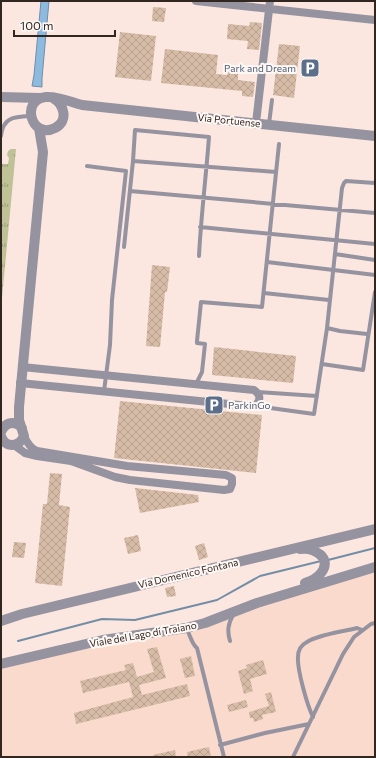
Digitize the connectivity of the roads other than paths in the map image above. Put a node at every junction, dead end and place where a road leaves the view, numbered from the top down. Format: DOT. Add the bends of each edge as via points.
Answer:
graph roads {
  1 [pos="196,1"];
  2 [pos="270,5"];
  3 [pos="375,20"];
  4 [pos="1,96"];
  5 [pos="16,98"];
  6 [pos="40,98"];
  7 [pos="53,98"];
  8 [pos="272,100"];
  9 [pos="82,105"];
  10 [pos="31,113"];
  11 [pos="64,113"];
  12 [pos="256,123"];
  13 [pos="269,125"];
  14 [pos="40,128"];
  15 [pos="54,129"];
  16 [pos="1,136"];
  17 [pos="375,136"];
  18 [pos="279,144"];
  19 [pos="43,152"];
  20 [pos="134,161"];
  21 [pos="87,166"];
  22 [pos="207,166"];
  23 [pos="276,172"];
  24 [pos="375,183"];
  25 [pos="130,191"];
  26 [pos="203,198"];
  27 [pos="272,203"];
  28 [pos="340,209"];
  29 [pos="375,213"];
  30 [pos="200,226"];
  31 [pos="270,232"];
  32 [pos="336,239"];
  33 [pos="375,244"];
  34 [pos="124,247"];
  35 [pos="335,254"];
  36 [pos="200,256"];
  37 [pos="375,260"];
  38 [pos="267,262"];
  39 [pos="332,270"];
  40 [pos="375,275"];
  41 [pos="375,292"];
  42 [pos="264,293"];
  43 [pos="329,300"];
  44 [pos="327,328"];
  45 [pos="367,334"];
  46 [pos="322,364"];
  47 [pos="22,367"];
  48 [pos="106,375"];
  49 [pos="20,383"];
  50 [pos="196,384"];
  51 [pos="104,392"];
  52 [pos="258,392"];
  53 [pos="317,396"];
  54 [pos="255,406"];
  55 [pos="19,408"];
  56 [pos="12,423"];
  57 [pos="1,432"];
  58 [pos="23,432"];
  59 [pos="6,443"];
  60 [pos="375,528"];
  61 [pos="270,553"];
  62 [pos="375,567"];
  63 [pos="257,603"];
  64 [pos="234,612"];
  65 [pos="22,614"];
  66 [pos="1,615"];
  67 [pos="1,621"];
  68 [pos="375,623"];
  69 [pos="186,628"];
  70 [pos="362,630"];
  71 [pos="230,641"];
  72 [pos="1,664"];
  73 [pos="312,717"];
  74 [pos="309,724"];
  75 [pos="220,745"];
  76 [pos="224,757"];
  77 [pos="293,757"];
  1 -- 2 [label="street"];
  2 -- 3 [label="street"];
  2 -- 12 [label="street"];
  4 -- 5 [label="street"];
  5 -- 6 [label="street"];
  5 -- 10 [label="street" via="23,102"];
  6 -- 7 [label="street"];
  6 -- 10 [label="street"];
  7 -- 9 [label="street, Via Portuense"];
  7 -- 11 [label="street" via="61,104"];
  8 -- 13 [label="lane"];
  9 -- 11 [label="street, Via Portuense" via="71,107"];
  9 -- 12 [label="street, Via Portuense"];
  10 -- 14 [label="street" via="33,122"];
  10 -- 16 [label="lane" via="5,122"];
  11 -- 15 [label="street" via="61,122"];
  12 -- 13 [label="street, Via Portuense"];
  13 -- 17 [label="street, Via Portuense"];
  14 -- 15 [label="street"];
  14 -- 19 [label="street"];
  15 -- 19 [label="street"];
  18 -- 23 [label="lane"];
  19 -- 47 [label="street"];
  20 -- 22 [label="lane"];
  20 -- 22 [label="lane" via="135,130 209,137"];
  20 -- 25 [label="lane"];
  21 -- 48 [label="lane" via="126,171"];
  22 -- 23 [label="lane"];
  22 -- 26 [label="lane"];
  23 -- 27 [label="lane"];
  24 -- 28 [label="lane" via="344,183"];
  25 -- 26 [label="lane"];
  25 -- 34 [label="lane"];
  26 -- 27 [label="lane"];
  26 -- 30 [label="lane"];
  27 -- 28 [label="lane"];
  27 -- 31 [label="lane"];
  28 -- 29 [label="lane"];
  28 -- 32 [label="lane"];
  30 -- 31 [label="lane"];
  30 -- 36 [label="lane"];
  31 -- 32 [label="lane"];
  31 -- 38 [label="lane"];
  32 -- 33 [label="lane"];
  32 -- 35 [label="lane"];
  35 -- 37 [label="lane"];
  35 -- 39 [label="lane"];
  38 -- 39 [label="lane"];
  38 -- 42 [label="lane"];
  39 -- 40 [label="lane"];
  39 -- 43 [label="lane"];
  41 -- 45 [label="lane"];
  42 -- 43 [label="lane"];
  42 -- 50 [label="lane" via="262,307 201,302 197,343 205,344 202,372"];
  43 -- 44 [label="lane"];
  44 -- 45 [label="lane"];
  44 -- 46 [label="lane"];
  45 -- 46 [label="lane" via="362,370"];
  46 -- 53 [label="lane"];
  47 -- 48 [label="street"];
  47 -- 49 [label="street"];
  48 -- 50 [label="street"];
  48 -- 51 [label="lane"];
  49 -- 51 [label="street"];
  49 -- 55 [label="street"];
  50 -- 52 [label="street"];
  51 -- 54 [label="street"];
  52 -- 53 [label="lane"];
  52 -- 54 [label="street" via="259,402"];
  53 -- 54 [label="lane" via="314,414"];
  55 -- 56 [label="street"];
  55 -- 58 [label="street"];
  56 -- 57 [label="street" via="5,425"];
  56 -- 58 [label="street" via="19,425"];
  58 -- 59 [label="street" via="20,442"];
  58 -- 59 [label="street" via="27,443 37,451 127,466 226,475 232,478 232,484 224,490 130,480 71,461 25,453"];
  60 -- 61 [label="street, Via Domenico Fontana"];
  61 -- 63 [label="street" via="304,549 318,552 324,562 321,574 315,579"];
  61 -- 65 [label="street, Via Domenico Fontana"];
  62 -- 63 [label="street, Viale del Lago di Traiano"];
  63 -- 64 [label="street, Viale del Lago di Traiano"];
  64 -- 69 [label="street, Viale del Lago di Traiano"];
  64 -- 71 [label="lane" via="228,622"];
  65 -- 66 [label="street"];
  65 -- 67 [label="street, Via Domenico Fontana"];
  68 -- 70 [label="lane"];
  69 -- 72 [label="street, Viale del Lago di Traiano" via="103,640"];
  69 -- 75 [label="lane" via="193,645 197,648"];
  70 -- 73 [label="lane" via="343,654"];
  70 -- 73 [label="lane" via="357,628 316,638 301,647 298,665"];
  73 -- 74 [label="lane"];
  74 -- 75 [label="lane"];
  74 -- 77 [label="lane"];
  75 -- 76 [label="lane"];
}
